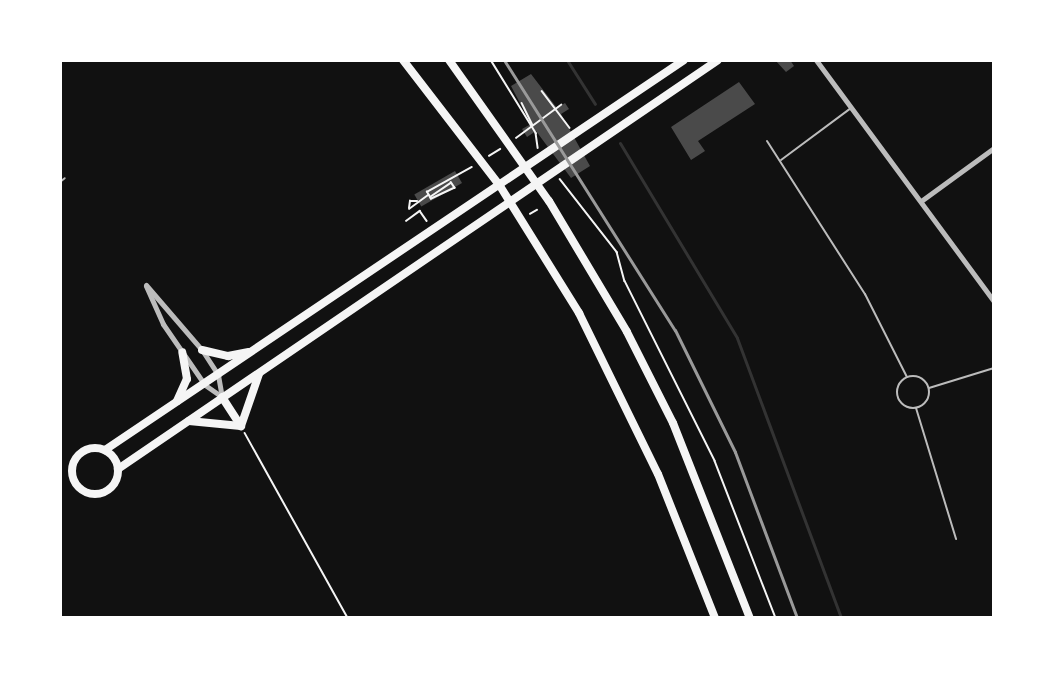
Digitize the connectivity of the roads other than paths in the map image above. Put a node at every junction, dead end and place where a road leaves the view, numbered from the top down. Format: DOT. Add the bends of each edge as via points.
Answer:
graph roads {
  1 [pos="403,60"];
  2 [pos="449,60"];
  3 [pos="684,60"];
  4 [pos="718,60"];
  5 [pos="816,60"];
  6 [pos="851,108"];
  7 [pos="767,141"];
  8 [pos="994,148"];
  9 [pos="781,160"];
  10 [pos="527,169"];
  11 [pos="65,178"];
  12 [pos="60,182"];
  13 [pos="537,184"];
  14 [pos="500,186"];
  15 [pos="510,201"];
  16 [pos="921,201"];
  17 [pos="994,301"];
  18 [pos="202,350"];
  19 [pos="256,350"];
  20 [pos="182,352"];
  21 [pos="994,368"];
  22 [pos="262,370"];
  23 [pos="218,375"];
  24 [pos="907,377"];
  25 [pos="205,385"];
  26 [pos="929,388"];
  27 [pos="222,397"];
  28 [pos="174,406"];
  29 [pos="916,408"];
  30 [pos="187,421"];
  31 [pos="241,426"];
  32 [pos="105,450"];
  33 [pos="118,469"];
  34 [pos="956,539"];
  35 [pos="715,618"];
  36 [pos="750,618"];
  1 -- 14 [label="main road"];
  2 -- 10 [label="main road"];
  3 -- 10 [label="main road"];
  4 -- 13 [label="main road"];
  5 -- 6 [label="street"];
  6 -- 9 [label="lane"];
  6 -- 16 [label="street"];
  7 -- 9 [label="lane"];
  8 -- 16 [label="street"];
  9 -- 24 [label="lane" via="865,294"];
  10 -- 13 [label="main road"];
  10 -- 14 [label="main road"];
  11 -- 12 [label="lane"];
  13 -- 15 [label="main road"];
  13 -- 36 [label="main road" via="609,300 663,404"];
  14 -- 15 [label="main road"];
  14 -- 19 [label="main road"];
  15 -- 22 [label="main road"];
  15 -- 35 [label="main road" via="611,374 658,474"];
  16 -- 17 [label="street"];
  18 -- 19 [label="main road" via="228,356"];
  18 -- 20 [label="street" via="146,285"];
  18 -- 23 [label="street"];
  19 -- 23 [label="main road"];
  20 -- 25 [label="street"];
  20 -- 28 [label="main road" via="187,379"];
  21 -- 26 [label="lane"];
  22 -- 27 [label="main road"];
  22 -- 31 [label="main road"];
  23 -- 25 [label="main road"];
  23 -- 27 [label="street"];
  24 -- 26 [label="lane" via="918,376"];
  24 -- 29 [label="lane" via="897,394 906,406"];
  25 -- 27 [label="street"];
  25 -- 28 [label="main road"];
  26 -- 29 [label="lane" via="928,399"];
  27 -- 30 [label="main road"];
  27 -- 31 [label="main road"];
  28 -- 32 [label="main road"];
  29 -- 34 [label="lane"];
  30 -- 31 [label="main road"];
  30 -- 33 [label="main road"];
  32 -- 33 [label="main road"];
  32 -- 33 [label="main road" via="90,448 77,456 72,470 76,484 88,493 103,492 114,483"];
}
